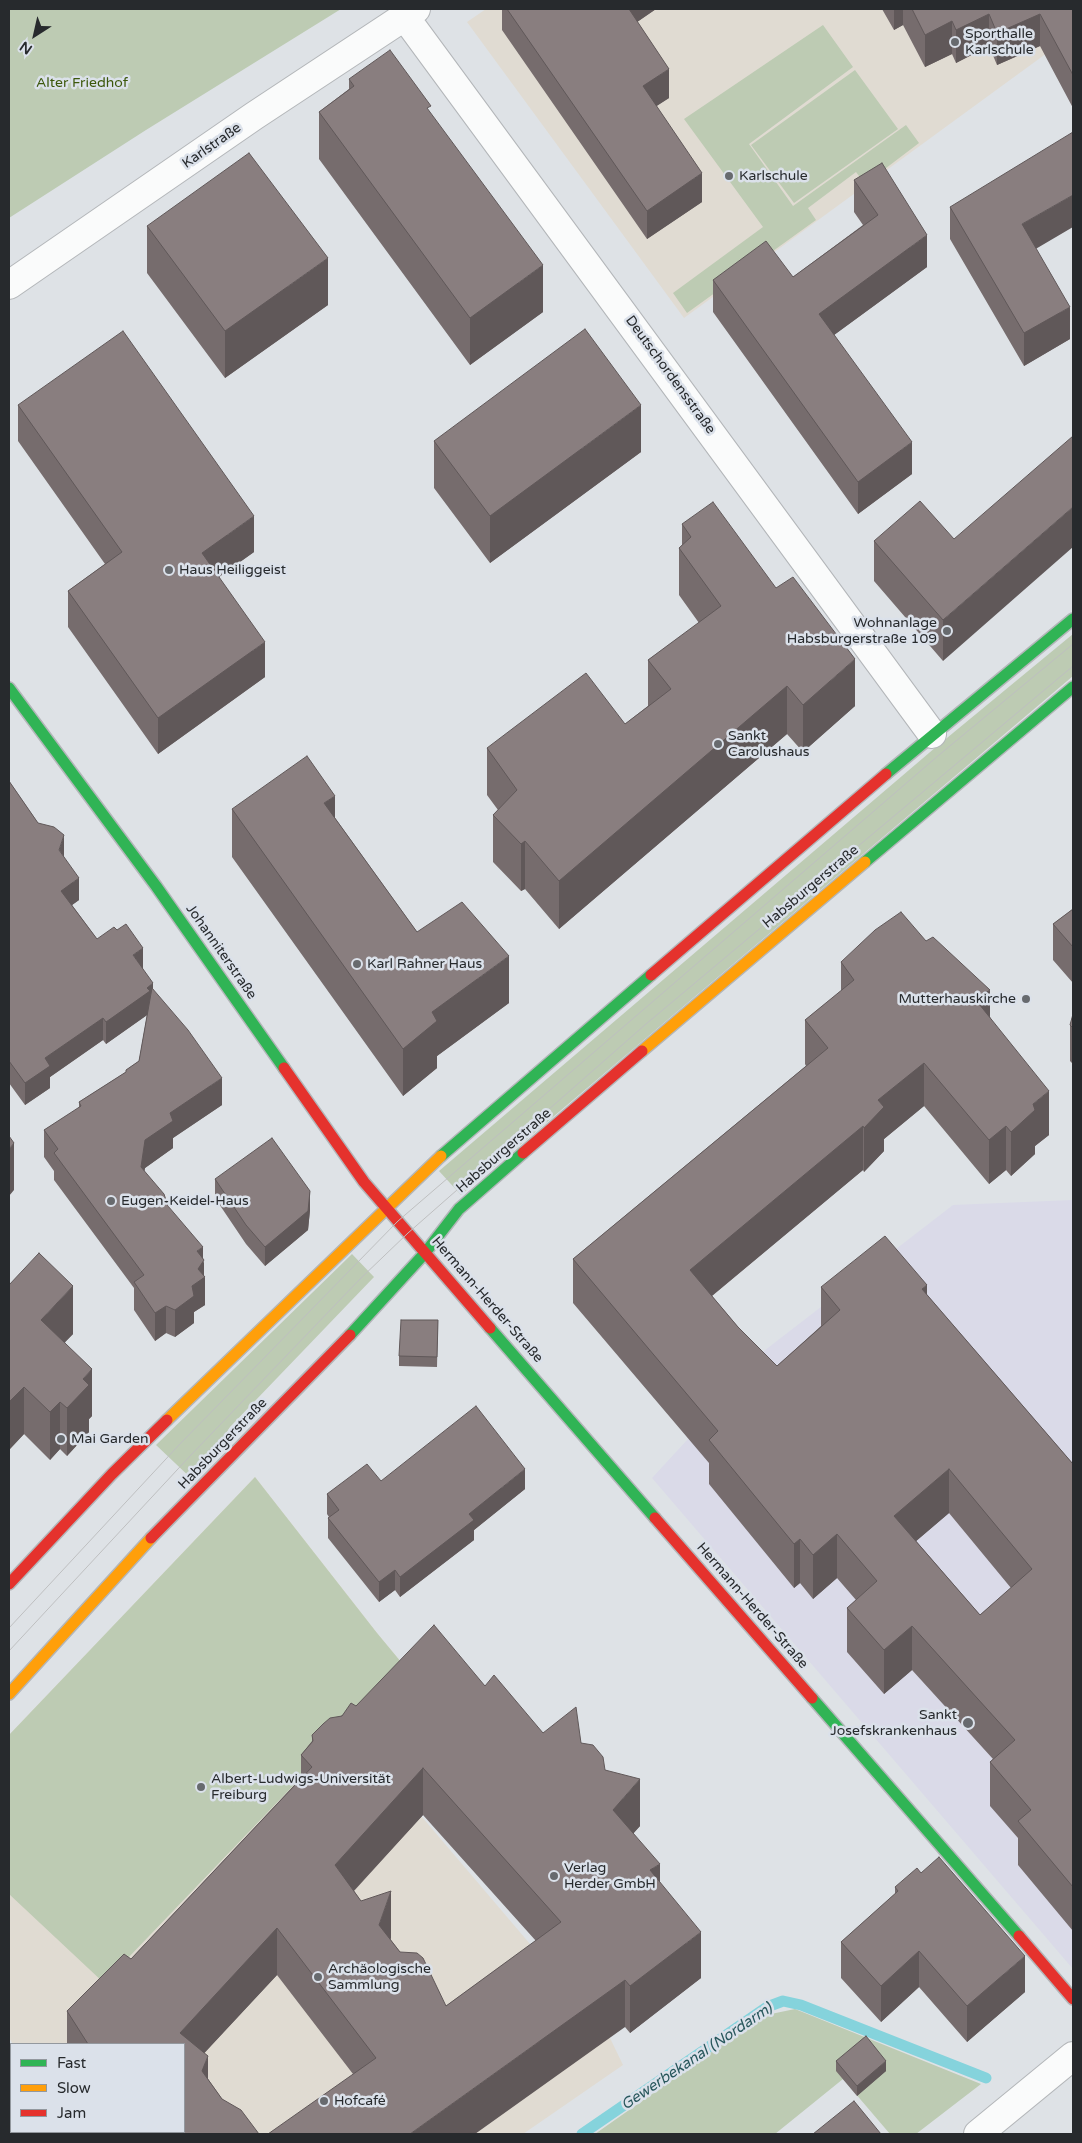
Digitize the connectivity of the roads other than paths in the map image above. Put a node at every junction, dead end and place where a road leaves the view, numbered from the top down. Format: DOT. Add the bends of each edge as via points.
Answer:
graph roads {
  1 [pos="411,13"];
  2 [pos="9,285"];
  3 [pos="1073,618"];
  4 [pos="9,688"];
  5 [pos="1073,688"];
  6 [pos="932,734"];
  7 [pos="385,1207"];
  8 [pos="408,1233"];
  9 [pos="425,1253"];
  10 [pos="9,1584"];
  11 [pos="9,1694"];
  12 [pos="1073,1999"];
  13 [pos="1073,2056"];
  14 [pos="978,2134"];
  1 -- 2 [label="street, Karlstraße" via="254,116"];
  1 -- 6 [label="street, Deutschordensstraße"];
  3 -- 6 [label="main road"];
  4 -- 7 [label="main road, Johanniterstraße" via="156,886 364,1182"];
  5 -- 9 [label="main road, Habsburgerstraße" via="666,1029 460,1209"];
  6 -- 7 [label="main road"];
  7 -- 8 [label="main road, Johanniterstraße"];
  7 -- 10 [label="main road" via="112,1474"];
  8 -- 9 [label="main road, Hermann-Herder-Straße"];
  9 -- 11 [label="main road, Habsburgerstraße" via="382,1302 152,1537"];
  9 -- 12 [label="main road, Hermann-Herder-Straße"];
  13 -- 14 [label="street"];
}
